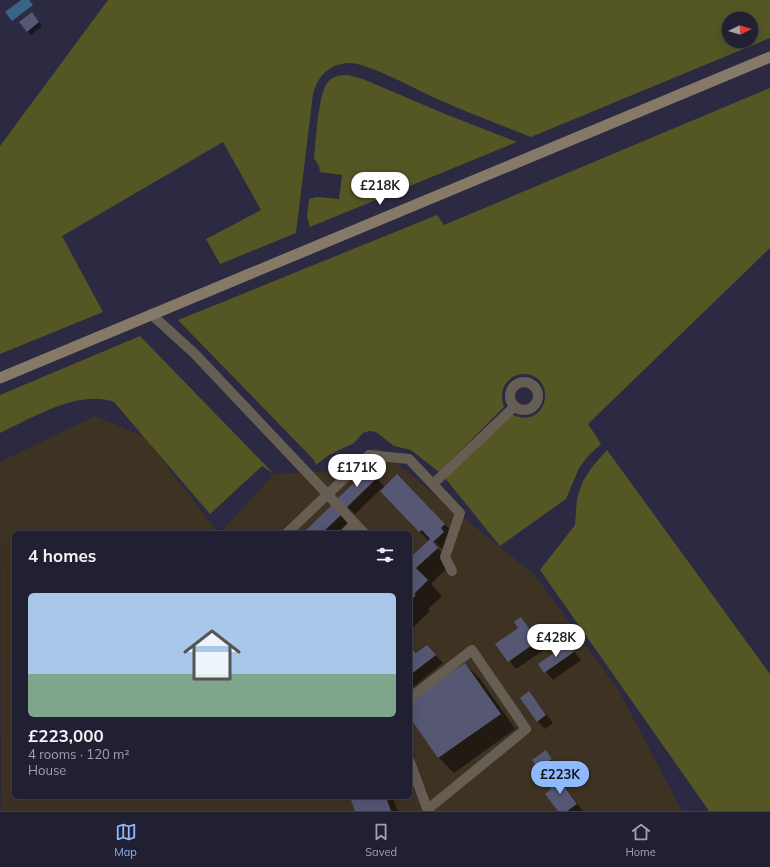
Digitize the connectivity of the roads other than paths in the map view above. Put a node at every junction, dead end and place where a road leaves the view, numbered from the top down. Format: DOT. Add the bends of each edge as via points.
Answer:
graph roads {
  1 [pos="770,57"];
  2 [pos="151,314"];
  3 [pos="0,378"];
  4 [pos="514,407"];
  5 [pos="433,484"];
  6 [pos="328,494"];
  7 [pos="355,523"];
  8 [pos="289,531"];
  9 [pos="347,531"];
  10 [pos="362,531"];
  11 [pos="452,570"];
  12 [pos="412,696"];
  13 [pos="412,767"];
  14 [pos="428,810"];
  1 -- 2 [label="main road"];
  2 -- 3 [label="main road"];
  2 -- 6 [label="lane" via="195,354"];
  4 -- 5 [label="lane"];
  5 -- 6 [label="lane" via="409,459 369,455"];
  5 -- 11 [label="lane" via="460,513 445,557"];
  6 -- 7 [label="lane"];
  6 -- 8 [label="lane"];
  7 -- 9 [label="lane"];
  7 -- 10 [label="lane"];
  12 -- 14 [label="lane" via="472,650 526,729"];
  13 -- 14 [label="lane"];
}
